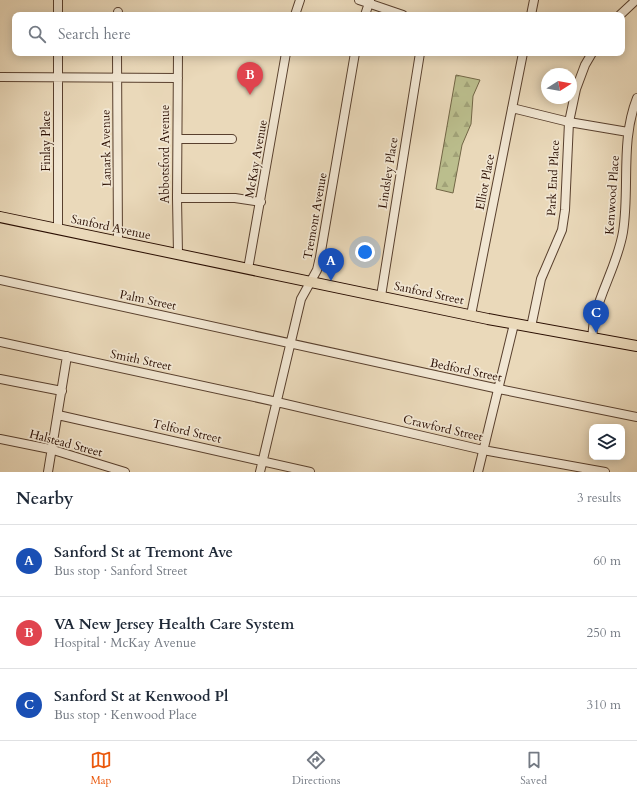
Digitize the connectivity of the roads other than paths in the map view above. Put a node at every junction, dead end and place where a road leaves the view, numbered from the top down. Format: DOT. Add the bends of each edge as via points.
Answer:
graph roads {
  1 [pos="58,0"];
  2 [pos="300,0"];
  3 [pos="359,0"];
  4 [pos="534,0"];
  5 [pos="636,0"];
  6 [pos="369,2"];
  7 [pos="58,12"];
  8 [pos="296,12"];
  9 [pos="366,12"];
  10 [pos="396,12"];
  11 [pos="531,12"];
  12 [pos="623,12"];
  13 [pos="58,56"];
  14 [pos="117,56"];
  15 [pos="178,56"];
  16 [pos="285,56"];
  17 [pos="354,56"];
  18 [pos="420,56"];
  19 [pos="522,56"];
  20 [pos="590,56"];
  21 [pos="0,77"];
  22 [pos="57,78"];
  23 [pos="178,78"];
  24 [pos="117,79"];
  25 [pos="637,98"];
  26 [pos="512,108"];
  27 [pos="569,122"];
  28 [pos="628,132"];
  29 [pos="178,139"];
  30 [pos="232,139"];
  31 [pos="177,198"];
  32 [pos="261,202"];
  33 [pos="0,217"];
  34 [pos="58,229"];
  35 [pos="118,242"];
  36 [pos="178,254"];
  37 [pos="217,262"];
  38 [pos="248,269"];
  39 [pos="0,280"];
  40 [pos="311,282"];
  41 [pos="381,296"];
  42 [pos="471,315"];
  43 [pos="514,324"];
  44 [pos="531,327"];
  45 [pos="592,338"];
  46 [pos="0,342"];
  47 [pos="290,344"];
  48 [pos="637,346"];
  49 [pos="67,356"];
  50 [pos="0,378"];
  51 [pos="499,389"];
  52 [pos="62,391"];
  53 [pos="276,402"];
  54 [pos="58,415"];
  55 [pos="637,417"];
  56 [pos="0,439"];
  57 [pos="52,450"];
  58 [pos="483,450"];
  59 [pos="262,461"];
  60 [pos="48,472"];
  61 [pos="125,472"];
  62 [pos="260,472"];
  63 [pos="310,472"];
  64 [pos="478,472"];
  65 [pos="605,472"];
  1 -- 7 [label="street"];
  2 -- 8 [label="street"];
  3 -- 6 [label="street"];
  4 -- 11 [label="street"];
  5 -- 12 [label="street"];
  6 -- 9 [label="street"];
  6 -- 10 [label="street"];
  13 -- 22 [label="street, Finlay Place"];
  14 -- 24 [label="street, Lanark Avenue"];
  15 -- 23 [label="street, Abbotsford Avenue"];
  16 -- 32 [label="street, McKay Avenue"];
  17 -- 40 [label="street, Tremont Avenue" via="320,257"];
  18 -- 41 [label="street, Lindsley Place"];
  19 -- 26 [label="street, Elliot Place"];
  20 -- 27 [label="street, Park End Place" via="576,89"];
  21 -- 22 [label="street"];
  22 -- 24 [label="street"];
  22 -- 34 [label="street, Finlay Place"];
  23 -- 24 [label="street"];
  23 -- 29 [label="street, Abbotsford Avenue"];
  24 -- 35 [label="street, Lanark Avenue"];
  25 -- 28 [label="street, Kenwood Place"];
  26 -- 27 [label="street"];
  26 -- 42 [label="street, Elliot Place"];
  27 -- 28 [label="street"];
  27 -- 44 [label="street, Park End Place" via="562,230 541,280"];
  28 -- 45 [label="street, Kenwood Place" via="623,232 618,256 594,317"];
  29 -- 30 [label="street"];
  29 -- 31 [label="street, Abbotsford Avenue"];
  31 -- 32 [label="street" via="235,198"];
  31 -- 36 [label="street, Abbotsford Avenue"];
  32 -- 38 [label="street, McKay Avenue"];
  33 -- 34 [label="main road, Sanford Avenue"];
  34 -- 35 [label="main road, Sanford Avenue"];
  35 -- 36 [label="main road, Sanford Avenue"];
  36 -- 37 [label="main road, Sanford Avenue"];
  37 -- 38 [label="main road, Sanford Street"];
  38 -- 40 [label="main road, Sanford Street"];
  39 -- 47 [label="street, Palm Street"];
  40 -- 41 [label="main road, Sanford Street"];
  40 -- 47 [label="street, Tremont Avenue" via="301,299"];
  41 -- 42 [label="main road, Sanford Street"];
  42 -- 43 [label="main road, Sanford Street"];
  43 -- 44 [label="main road, Sanford Street"];
  43 -- 51 [label="street"];
  44 -- 45 [label="main road, Sanford Street"];
  45 -- 48 [label="main road, Sanford Street"];
  46 -- 49 [label="street, Smith Street"];
  47 -- 51 [label="street, Bedford Street"];
  47 -- 53 [label="street, Tremont Avenue"];
  49 -- 52 [label="street"];
  49 -- 53 [label="street, Smith Street"];
  50 -- 52 [label="street"];
  51 -- 55 [label="street, Bedford Street"];
  51 -- 58 [label="street"];
  52 -- 54 [label="street"];
  53 -- 58 [label="street, Crawford Street"];
  53 -- 59 [label="street, Tremont Avenue"];
  54 -- 57 [label="street"];
  54 -- 59 [label="street, Telford Street"];
  56 -- 57 [label="street, Halstead Street"];
  57 -- 60 [label="street"];
  57 -- 61 [label="street, Halstead Street"];
  58 -- 64 [label="street"];
  58 -- 65 [label="street, Crawford Street"];
  59 -- 62 [label="street, Tremont Avenue"];
  59 -- 63 [label="street, Telford Street"];
}
